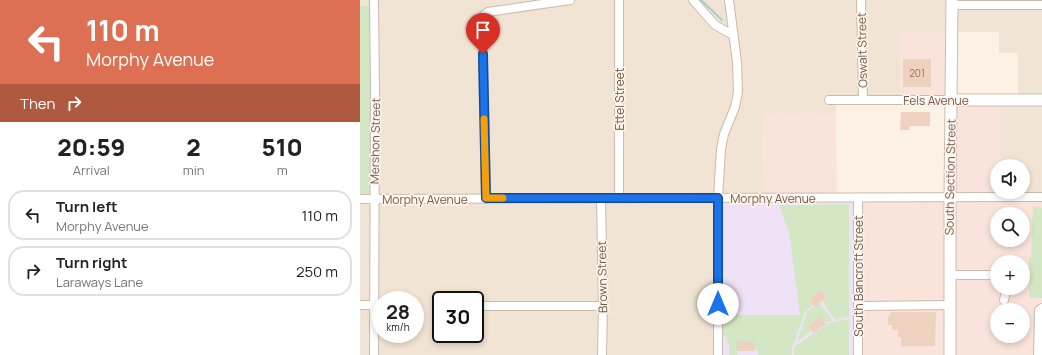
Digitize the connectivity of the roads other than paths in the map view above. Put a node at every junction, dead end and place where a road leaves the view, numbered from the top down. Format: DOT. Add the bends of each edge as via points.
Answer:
graph roads {
  1 [pos="374,0"];
  2 [pos="570,0"];
  3 [pos="613,0"];
  4 [pos="619,0"];
  5 [pos="693,0"];
  6 [pos="729,0"];
  7 [pos="861,0"];
  8 [pos="952,2"];
  9 [pos="1042,5"];
  10 [pos="733,35"];
  11 [pos="830,100"];
  12 [pos="863,100"];
  13 [pos="951,100"];
  14 [pos="1042,100"];
  15 [pos="950,197"];
  16 [pos="1042,197"];
  17 [pos="486,198"];
  18 [pos="601,198"];
  19 [pos="619,198"];
  20 [pos="718,198"];
  21 [pos="858,198"];
  22 [pos="360,199"];
  23 [pos="374,199"];
  24 [pos="950,275"];
  25 [pos="990,275"];
  26 [pos="374,291"];
  27 [pos="1005,295"];
  28 [pos="1004,300"];
  29 [pos="360,305"];
  30 [pos="372,305"];
  31 [pos="950,305"];
  32 [pos="484,306"];
  33 [pos="603,306"];
  34 [pos="859,306"];
  35 [pos="1040,309"];
  36 [pos="374,343"];
  37 [pos="374,355"];
  38 [pos="602,355"];
  39 [pos="718,355"];
  40 [pos="858,355"];
  41 [pos="950,355"];
  42 [pos="1038,355"];
  1 -- 23 [label="street, Mershon Street"];
  2 -- 17 [label="street" via="488,12 482,18"];
  3 -- 4 [label="street"];
  4 -- 19 [label="street, Ettel Street"];
  5 -- 10 [label="street" via="715,25"];
  6 -- 10 [label="street"];
  7 -- 12 [label="street, Oswalt Street"];
  8 -- 9 [label="street"];
  8 -- 13 [label="street, South Section Street"];
  10 -- 20 [label="street" via="738,92 721,149"];
  11 -- 12 [label="street, Fels Avenue"];
  12 -- 13 [label="street, Fels Avenue"];
  13 -- 14 [label="street, Fels Avenue"];
  13 -- 15 [label="street, South Section Street"];
  15 -- 16 [label="street, Morphy Avenue"];
  15 -- 21 [label="street, Morphy Avenue"];
  15 -- 24 [label="street, South Section Street"];
  17 -- 18 [label="street, Morphy Avenue"];
  17 -- 23 [label="street, Morphy Avenue"];
  18 -- 19 [label="street, Morphy Avenue"];
  18 -- 33 [label="street, Brown Street"];
  19 -- 20 [label="street, Morphy Avenue"];
  20 -- 21 [label="street, Morphy Avenue"];
  20 -- 39 [label="street"];
  21 -- 34 [label="street, South Bancroft Street"];
  22 -- 23 [label="street, Morphy Avenue"];
  23 -- 26 [label="street, Mershon Street"];
  24 -- 25 [label="street"];
  24 -- 31 [label="street, South Section Street"];
  27 -- 28 [label="street"];
  29 -- 30 [label="street"];
  31 -- 34 [label="street"];
  31 -- 41 [label="street, South Section Street"];
  32 -- 33 [label="street"];
  33 -- 38 [label="street, Brown Street"];
  34 -- 40 [label="street, South Bancroft Street"];
  35 -- 42 [label="street"];
  36 -- 37 [label="street, Mershon Street"];
}
